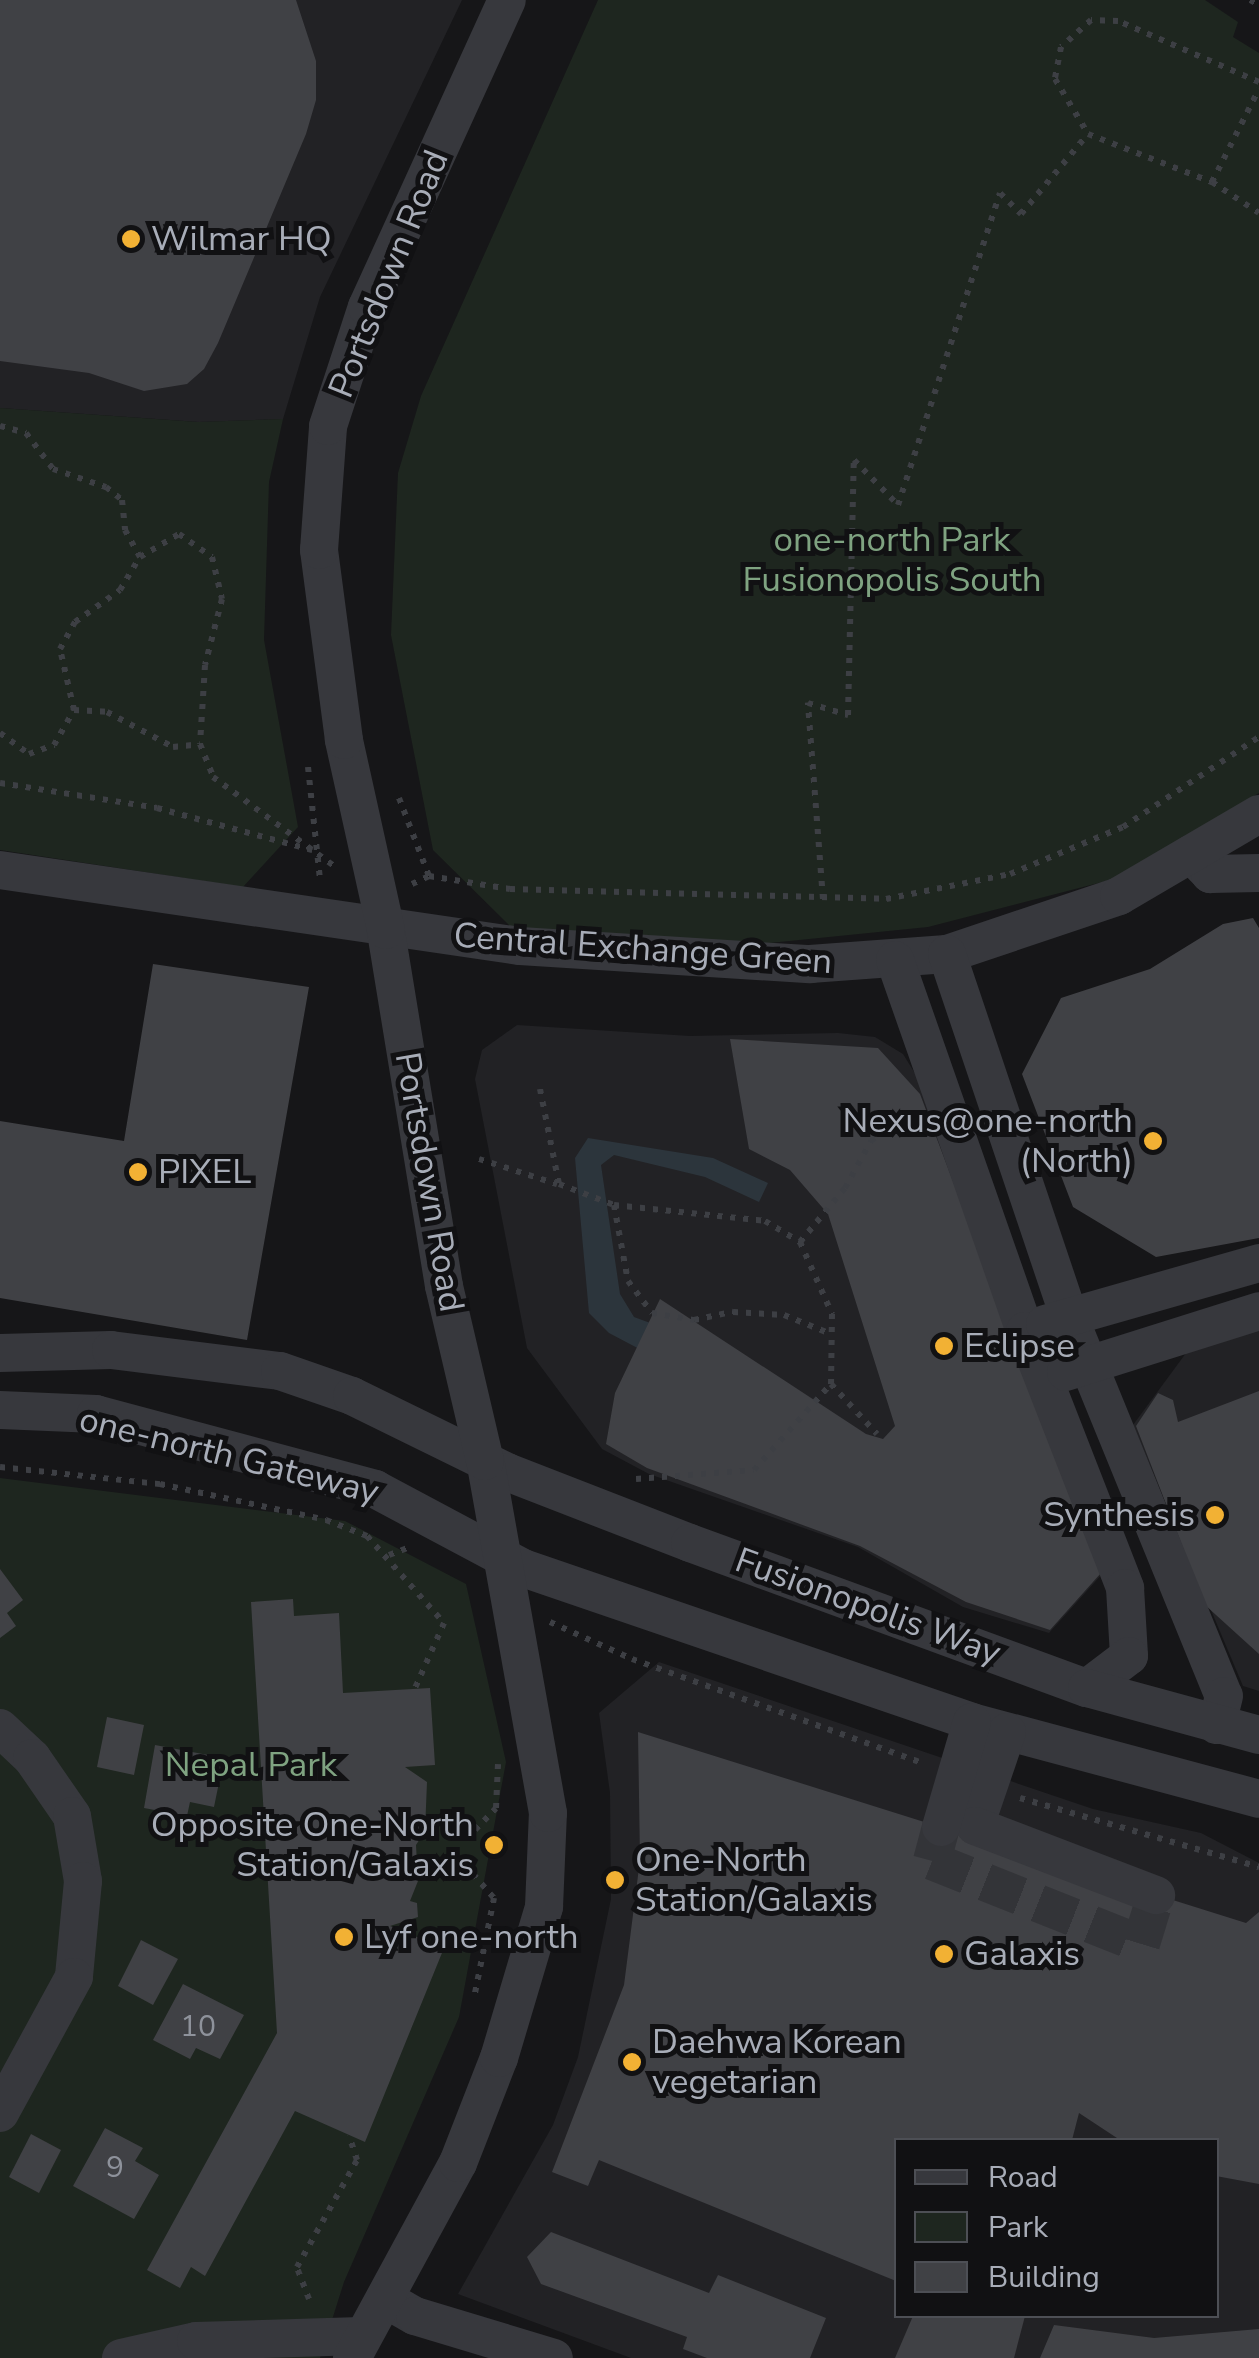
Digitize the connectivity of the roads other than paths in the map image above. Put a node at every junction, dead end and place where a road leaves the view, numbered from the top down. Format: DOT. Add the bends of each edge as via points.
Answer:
graph roads {
  1 [pos="506,0"];
  2 [pos="1259,814"];
  3 [pos="1191,854"];
  4 [pos="0,870"];
  5 [pos="1259,873"];
  6 [pos="386,930"];
  7 [pos="947,954"];
  8 [pos="895,960"];
  9 [pos="1259,1263"];
  10 [pos="1004,1275"];
  11 [pos="1259,1311"];
  12 [pos="1069,1317"];
  13 [pos="1025,1331"];
  14 [pos="0,1353"];
  15 [pos="1087,1364"];
  16 [pos="1044,1382"];
  17 [pos="0,1410"];
  18 [pos="484,1461"];
  19 [pos="1078,1469"];
  20 [pos="503,1557"];
  21 [pos="1087,1688"];
  22 [pos="1217,1725"];
  23 [pos="989,1727"];
  24 [pos="0,1728"];
  25 [pos="1259,1735"];
  26 [pos="971,1781"];
  27 [pos="1259,1799"];
  28 [pos="942,1827"];
  29 [pos="1156,1894"];
  30 [pos="0,2112"];
  31 [pos="387,2300"];
  32 [pos="356,2347"];
  33 [pos="298,2350"];
  34 [pos="120,2358"];
  35 [pos="554,2358"];
  1 -- 6 [label="street, Portsdown Road" via="367,307 328,426 319,550 344,740"];
  2 -- 3 [label="street, Central Exchange Green"];
  3 -- 5 [label="street" via="1210,874"];
  3 -- 7 [label="street, Central Exchange Green" via="1120,896"];
  4 -- 6 [label="street, Central Exchange Green"];
  6 -- 8 [label="street, Central Exchange Green" via="720,961"];
  6 -- 18 [label="street, Portsdown Road" via="444,1286"];
  7 -- 8 [label="street, Central Exchange Green"];
  7 -- 12 [label="street"];
  8 -- 10 [label="street"];
  9 -- 12 [label="street"];
  10 -- 13 [label="street"];
  10 -- 19 [label="street" via="1000,1294 1047,1420 1061,1456"];
  11 -- 15 [label="street"];
  12 -- 13 [label="street"];
  12 -- 15 [label="street"];
  13 -- 16 [label="street"];
  14 -- 18 [label="street, one-north Gateway" via="110,1350 280,1371 352,1396"];
  15 -- 16 [label="street"];
  15 -- 22 [label="street" via="1224,1696"];
  16 -- 19 [label="street"];
  17 -- 20 [label="street, one-north Gateway" via="96,1414 375,1489"];
  18 -- 20 [label="street, Portsdown Road"];
  18 -- 21 [label="street, Fusionopolis Way"];
  19 -- 21 [label="street" via="1125,1588 1129,1656"];
  20 -- 23 [label="street, Fusionopolis Way"];
  20 -- 31 [label="street, Portsdown Road" via="548,1813 544,1907 465,2146"];
  21 -- 22 [label="street, Fusionopolis Way"];
  22 -- 25 [label="street, Fusionopolis Way"];
  23 -- 26 [label="street"];
  23 -- 27 [label="street, Fusionopolis Way"];
  24 -- 30 [label="street" via="32,1758 72,1816 83,1881 74,1977"];
  26 -- 28 [label="street"];
  26 -- 29 [label="street" via="975,1826"];
  31 -- 32 [label="street, Portsdown Road"];
  31 -- 35 [label="street" via="415,2316"];
  32 -- 33 [label="street"];
  33 -- 34 [label="street" via="196,2340"];
}
